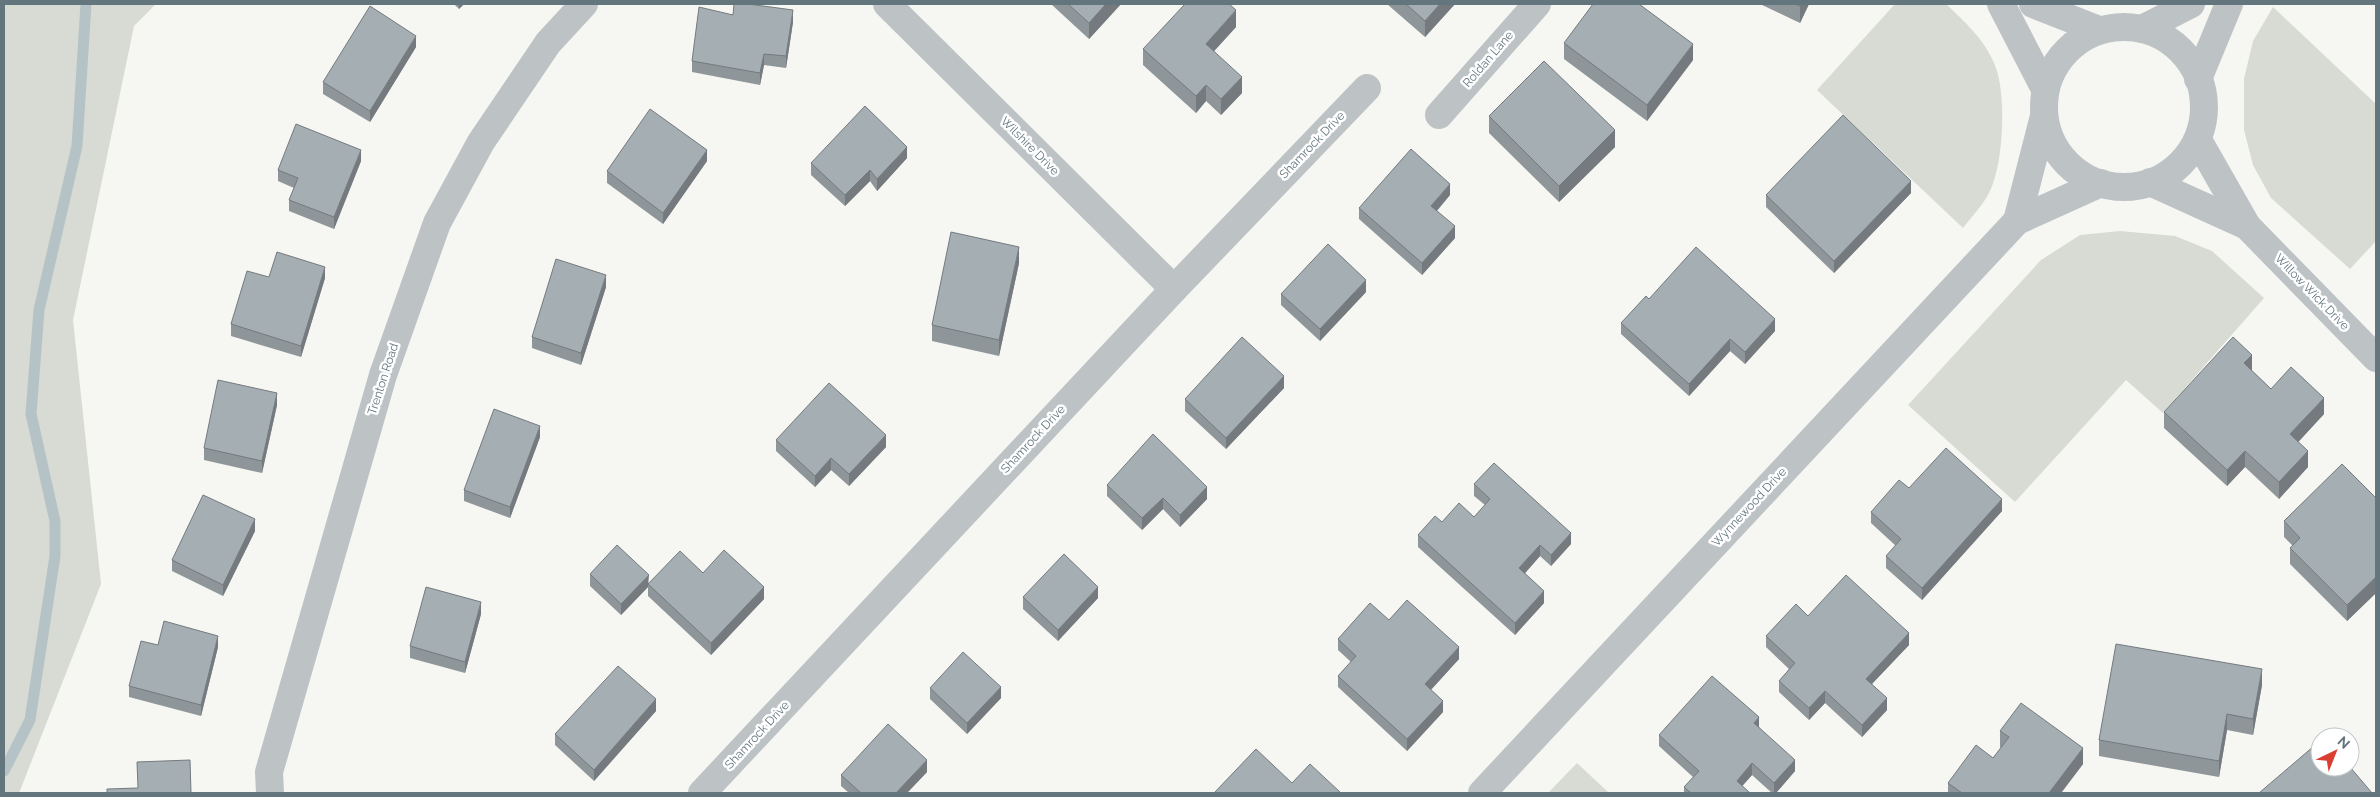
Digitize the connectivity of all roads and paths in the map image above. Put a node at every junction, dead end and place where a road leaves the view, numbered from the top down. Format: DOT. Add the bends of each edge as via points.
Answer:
graph roads {
  1 [pos="584,4"];
  2 [pos="887,4"];
  3 [pos="1537,4"];
  4 [pos="2001,4"];
  5 [pos="2033,4"];
  6 [pos="2191,4"];
  7 [pos="2229,4"];
  8 [pos="2142,29"];
  9 [pos="2099,30"];
  10 [pos="2198,79"];
  11 [pos="1367,88"];
  12 [pos="2045,89"];
  13 [pos="1440,115"];
  14 [pos="2044,116"];
  15 [pos="2198,140"];
  16 [pos="2150,182"];
  17 [pos="2101,183"];
  18 [pos="2016,221"];
  19 [pos="2247,226"];
  20 [pos="1174,289"];
  21 [pos="2376,358"];
  22 [pos="270,793"];
  23 [pos="702,793"];
  24 [pos="1482,793"];
  1 -- 22 [label="street, Trenton Road" via="548,42 481,142 437,223 383,375 269,772"];
  2 -- 20 [label="street, Wilshire Drive"];
  3 -- 13 [label="street, Roldan Lane"];
  4 -- 12 [label="street"];
  5 -- 9 [label="street"];
  6 -- 8 [label="street"];
  7 -- 10 [label="street"];
  8 -- 9 [label="street, Wynnewood Drive" via="2126,26"];
  8 -- 10 [label="street, Wynnewood Drive" via="2177,46 2194,66"];
  9 -- 12 [label="street, Wynnewood Drive" via="2074,43 2056,64"];
  10 -- 15 [label="street, Wynnewood Drive" via="2203,90 2204,116"];
  11 -- 20 [label="street, Shamrock Drive"];
  12 -- 14 [label="street, Wynnewood Drive"];
  14 -- 17 [label="street, Wynnewood Drive" via="2052,143 2068,165 2090,180"];
  14 -- 18 [label="street, Wynnewood Drive"];
  15 -- 16 [label="street, Wynnewood Drive" via="2184,162 2164,177"];
  15 -- 19 [label="street, Willow Wick Drive"];
  16 -- 17 [label="street, Wynnewood Drive" via="2123,187"];
  16 -- 19 [label="street, Willow Wick Drive"];
  17 -- 18 [label="street, Wynnewood Drive"];
  18 -- 24 [label="street, Wynnewood Drive"];
  19 -- 21 [label="street, Willow Wick Drive"];
  20 -- 23 [label="street, Shamrock Drive"];
}
